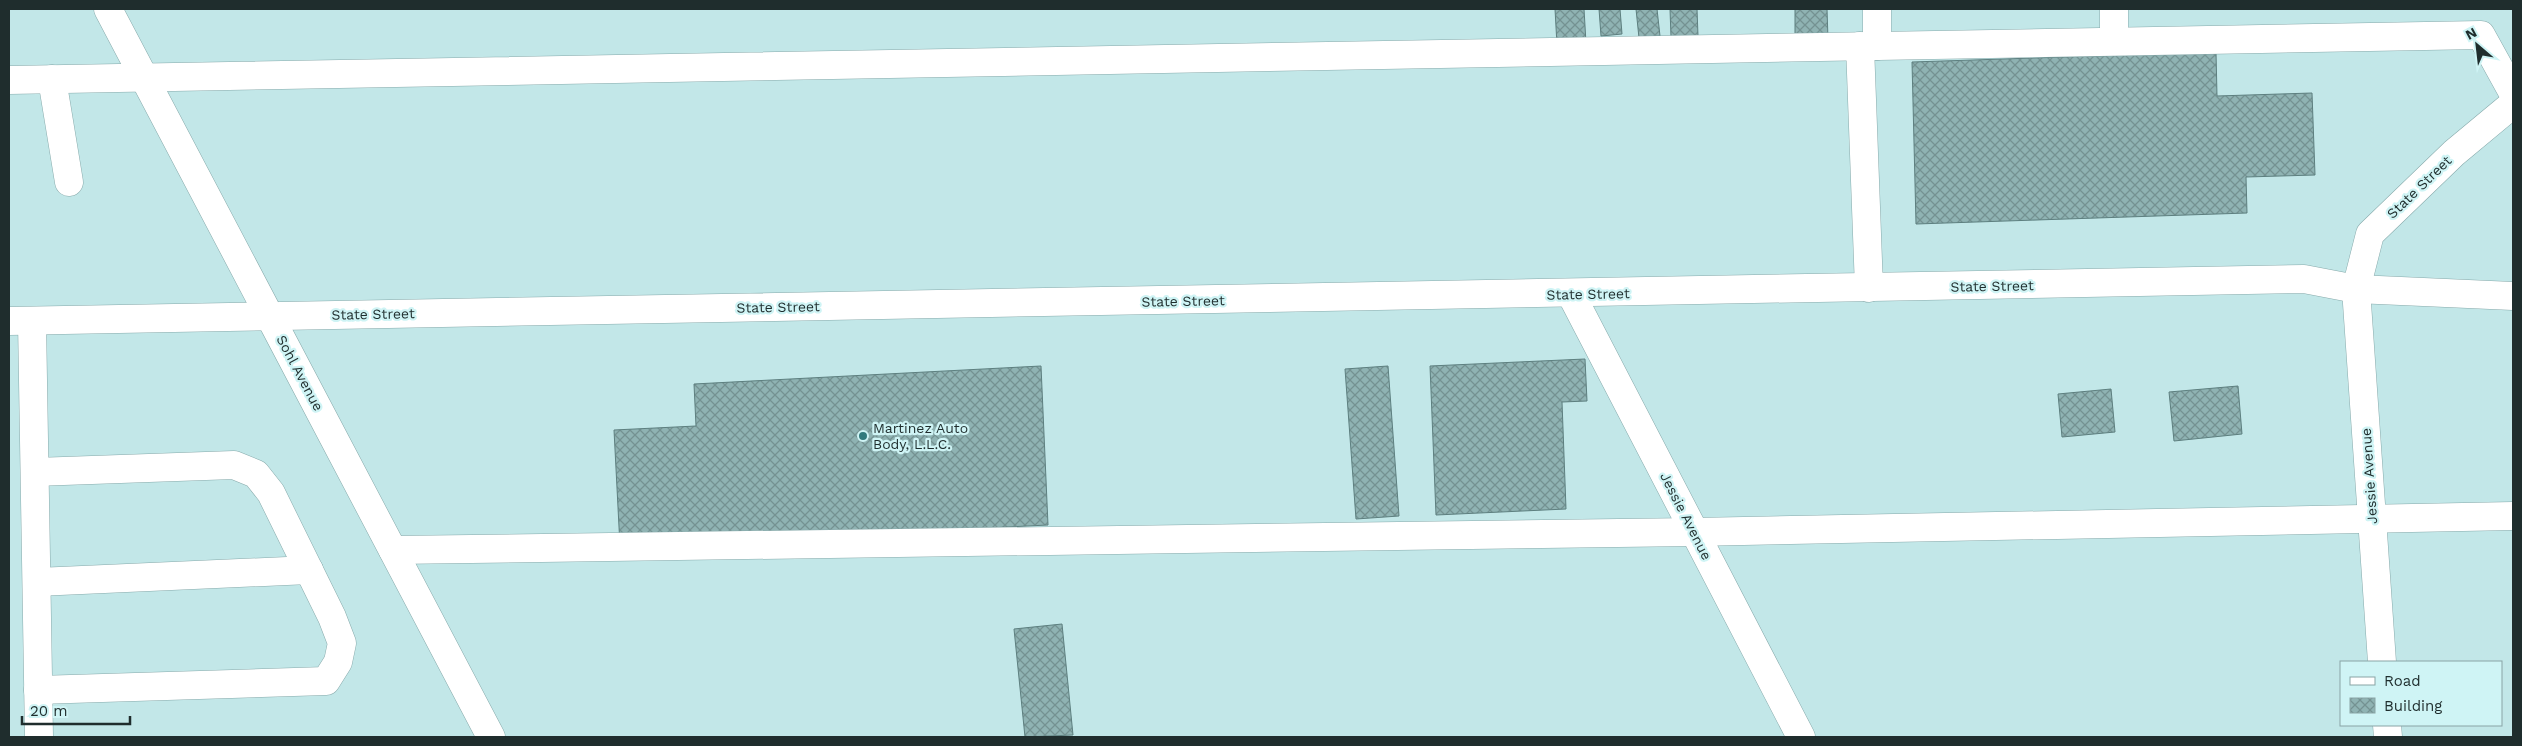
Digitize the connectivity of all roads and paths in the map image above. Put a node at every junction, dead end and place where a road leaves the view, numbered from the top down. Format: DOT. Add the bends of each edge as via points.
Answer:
graph roads {
  1 [pos="108,9"];
  2 [pos="1877,9"];
  3 [pos="2114,9"];
  4 [pos="2114,42"];
  5 [pos="1869,46"];
  6 [pos="145,78"];
  7 [pos="52,79"];
  8 [pos="9,80"];
  9 [pos="2513,93"];
  10 [pos="2513,104"];
  11 [pos="69,182"];
  12 [pos="1869,288"];
  13 [pos="2356,289"];
  14 [pos="1571,294"];
  15 [pos="2513,296"];
  16 [pos="269,316"];
  17 [pos="20,321"];
  18 [pos="34,472"];
  19 [pos="2513,516"];
  20 [pos="2372,518"];
  21 [pos="1694,532"];
  22 [pos="393,550"];
  23 [pos="309,570"];
  24 [pos="37,582"];
  25 [pos="2382,661"];
  26 [pos="38,690"];
  27 [pos="39,737"];
  28 [pos="491,737"];
  29 [pos="1801,737"];
  1 -- 6 [label="street, Sohl Avenue"];
  2 -- 5 [label="street"];
  3 -- 4 [label="street"];
  4 -- 5 [label="street"];
  4 -- 9 [label="street" via="2481,35"];
  5 -- 6 [label="street"];
  5 -- 12 [label="street"];
  6 -- 7 [label="street"];
  6 -- 16 [label="street, Sohl Avenue"];
  7 -- 8 [label="street"];
  7 -- 11 [label="street"];
  10 -- 13 [label="street, State Street" via="2454,153 2370,234"];
  12 -- 13 [label="street, State Street" via="2304,279"];
  12 -- 14 [label="street, State Street"];
  13 -- 15 [label="street, State Street"];
  13 -- 20 [label="street, Jessie Avenue"];
  14 -- 16 [label="street, State Street"];
  14 -- 21 [label="street, Jessie Avenue"];
  16 -- 17 [label="street, State Street"];
  16 -- 22 [label="street, Sohl Avenue"];
  17 -- 18 [label="street"];
  18 -- 23 [label="street" via="234,465 256,474 271,493"];
  18 -- 24 [label="street"];
  19 -- 20 [label="street"];
  20 -- 21 [label="street"];
  20 -- 25 [label="street, Jessie Avenue"];
  21 -- 22 [label="street"];
  21 -- 29 [label="street, Jessie Avenue"];
  22 -- 28 [label="street, Sohl Avenue"];
  23 -- 24 [label="street"];
  23 -- 26 [label="street" via="342,643 338,662 326,680"];
  24 -- 26 [label="street"];
  26 -- 27 [label="street"];
}
